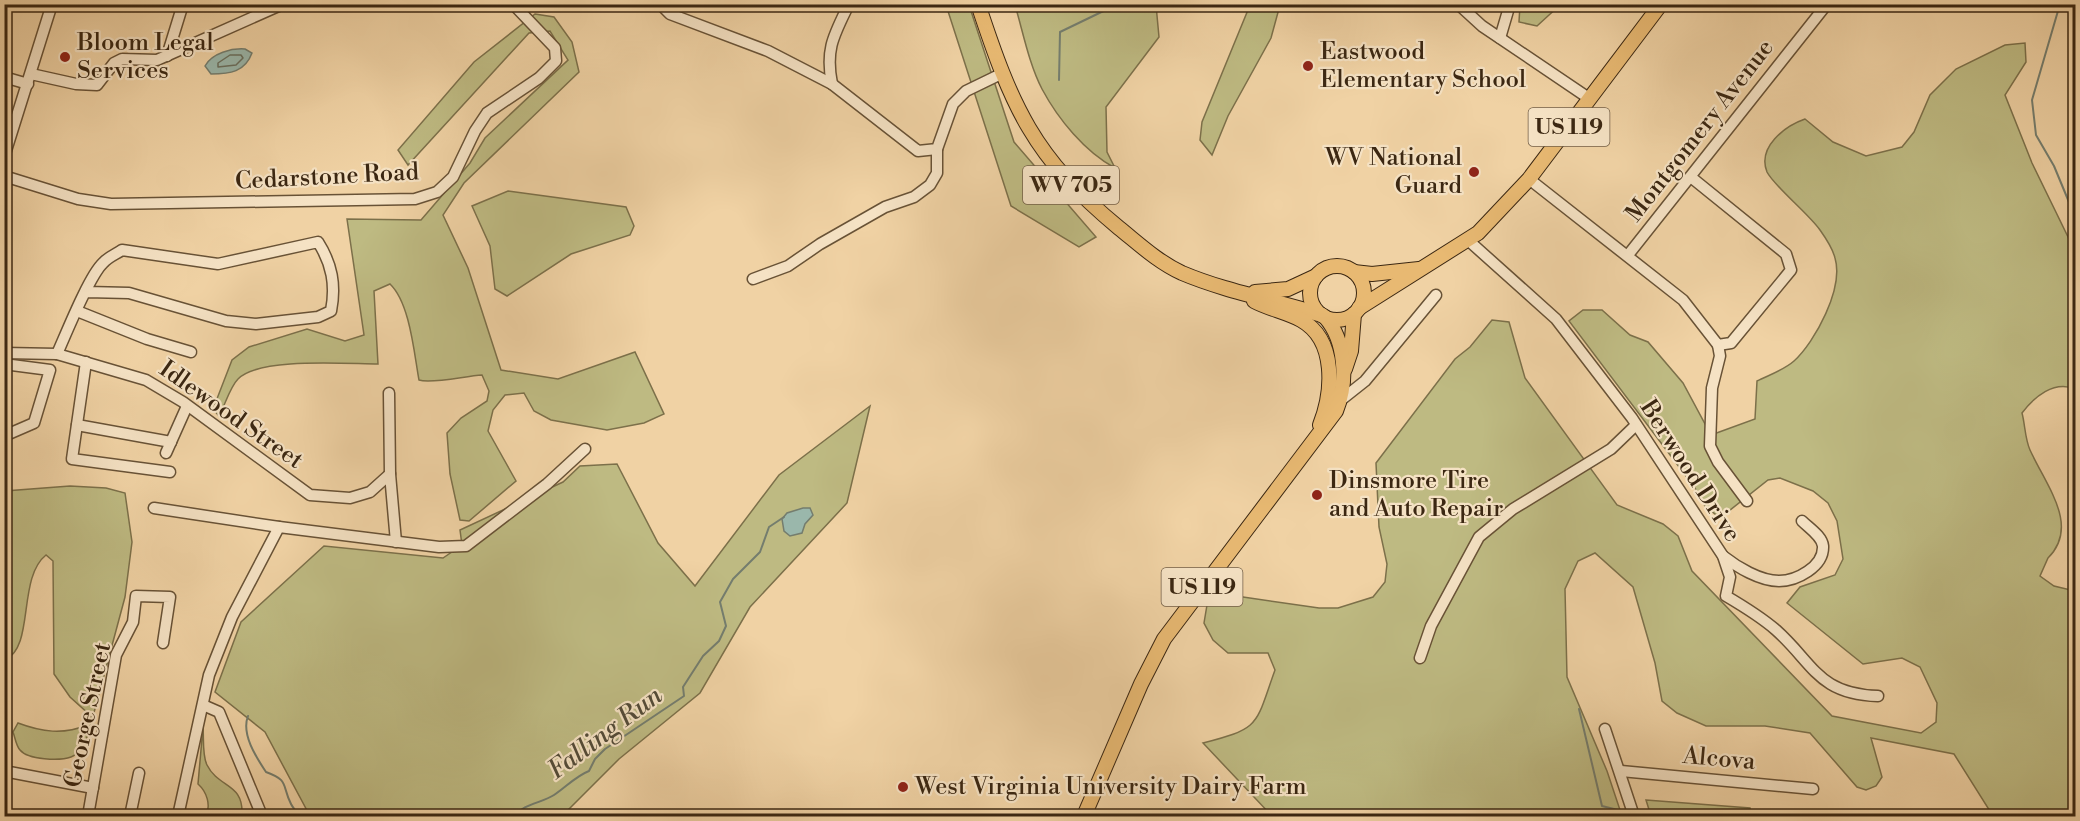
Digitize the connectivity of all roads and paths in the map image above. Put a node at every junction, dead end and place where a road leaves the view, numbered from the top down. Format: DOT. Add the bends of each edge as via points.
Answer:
graph roads {
  1 [pos="52,4"];
  2 [pos="183,4"];
  3 [pos="283,4"];
  4 [pos="513,4"];
  5 [pos="660,4"];
  6 [pos="849,4"];
  7 [pos="978,4"];
  8 [pos="1458,4"];
  9 [pos="1509,4"];
  10 [pos="1662,4"];
  11 [pos="1827,4"];
  12 [pos="1500,38"];
  13 [pos="167,56"];
  14 [pos="1001,74"];
  15 [pos="4,77"];
  16 [pos="30,79"];
  17 [pos="832,84"];
  18 [pos="1590,99"];
  19 [pos="937,149"];
  20 [pos="4,157"];
  21 [pos="4,176"];
  22 [pos="1692,178"];
  23 [pos="1529,179"];
  24 [pos="1469,241"];
  25 [pos="1628,255"];
  26 [pos="1421,268"];
  27 [pos="1353,272"];
  28 [pos="1316,276"];
  29 [pos="753,279"];
  30 [pos="87,292"];
  31 [pos="1242,294"];
  32 [pos="1436,295"];
  33 [pos="77,311"];
  34 [pos="1357,311"];
  35 [pos="1323,316"];
  36 [pos="1718,345"];
  37 [pos="191,352"];
  38 [pos="4,353"];
  39 [pos="57,354"];
  40 [pos="86,362"];
  41 [pos="4,364"];
  42 [pos="1343,374"];
  43 [pos="389,393"];
  44 [pos="1341,400"];
  45 [pos="188,406"];
  46 [pos="77,424"];
  47 [pos="1636,425"];
  48 [pos="4,436"];
  49 [pos="171,442"];
  50 [pos="585,449"];
  51 [pos="1309,451"];
  52 [pos="166,453"];
  53 [pos="170,472"];
  54 [pos="390,474"];
  55 [pos="1747,501"];
  56 [pos="154,508"];
  57 [pos="1802,521"];
  58 [pos="279,527"];
  59 [pos="396,542"];
  60 [pos="1723,556"];
  61 [pos="163,643"];
  62 [pos="1420,658"];
  63 [pos="1878,696"];
  64 [pos="202,705"];
  65 [pos="1605,729"];
  66 [pos="4,771"];
  67 [pos="1621,771"];
  68 [pos="139,773"];
  69 [pos="93,788"];
  70 [pos="1813,789"];
  71 [pos="88,816"];
  72 [pos="130,816"];
  73 [pos="178,816"];
  74 [pos="262,816"];
  75 [pos="1084,816"];
  76 [pos="1634,816"];
  1 -- 16 [label="street"];
  2 -- 13 [label="street"];
  3 -- 13 [label="street"];
  4 -- 21 [label="street, Cedarstone Road" via="555,48 556,61 539,78 487,113 453,177 437,192 415,199 111,204 89,202"];
  5 -- 17 [label="street" via="670,14 768,51"];
  6 -- 17 [label="street" via="830,44"];
  7 -- 14 [label="main road, WV 705"];
  8 -- 12 [label="street"];
  9 -- 12 [label="street"];
  10 -- 18 [label="main road, US 119"];
  11 -- 22 [label="street, Montgomery Avenue"];
  12 -- 18 [label="street"];
  13 -- 16 [label="street" via="157,60 122,58 97,85"];
  14 -- 19 [label="street" via="966,91 953,104"];
  14 -- 31 [label="main road, WV 705" via="1021,117 1048,159 1094,207 1155,257 1181,272"];
  15 -- 16 [label="street"];
  16 -- 20 [label="street"];
  17 -- 19 [label="street" via="918,151"];
  18 -- 23 [label="main road, US 119"];
  19 -- 29 [label="street" via="936,173 930,185 914,197 885,207 788,266"];
  22 -- 25 [label="street, Montgomery Avenue"];
  22 -- 36 [label="street" via="1786,254 1791,270 1731,343"];
  23 -- 24 [label="main road, US 119"];
  23 -- 25 [label="street"];
  24 -- 26 [label="main road, US 119"];
  24 -- 47 [label="street, Berwood Drive" via="1556,319"];
  25 -- 36 [label="street" via="1683,300"];
  26 -- 27 [label="main road, US 119" via="1372,274"];
  26 -- 34 [label="main road, US 119"];
  27 -- 28 [label="main road" via="1345,267 1330,267"];
  27 -- 34 [label="main road" via="1363,288"];
  28 -- 31 [label="main road, WV 705" via="1288,289"];
  28 -- 35 [label="main road" via="1311,301"];
  30 -- 30 [label="street" via="129,293 226,321 256,324 318,317 332,311 335,291 328,258 318,242 218,264 122,250 102,263"];
  30 -- 33 [label="street"];
  31 -- 35 [label="main road, WV 705" via="1282,301"];
  31 -- 51 [label="main road" via="1264,307 1301,320 1321,342 1330,387 1328,404"];
  32 -- 44 [label="street" via="1365,381"];
  33 -- 37 [label="street"];
  33 -- 39 [label="street"];
  34 -- 35 [label="main road" via="1338,320"];
  34 -- 42 [label="main road, US 119"];
  35 -- 42 [label="main road, US 119" via="1336,331"];
  36 -- 55 [label="street" via="1710,446"];
  38 -- 39 [label="street, Idlewood Street"];
  39 -- 40 [label="street, Idlewood Street"];
  40 -- 45 [label="street, Idlewood Street" via="146,380"];
  40 -- 46 [label="street"];
  41 -- 48 [label="street" via="50,370 34,423"];
  42 -- 44 [label="main road, US 119"];
  43 -- 54 [label="street"];
  44 -- 51 [label="main road, US 119"];
  45 -- 49 [label="street"];
  45 -- 54 [label="street, Idlewood Street" via="310,495 350,498 370,492"];
  46 -- 49 [label="street"];
  46 -- 53 [label="street" via="72,459"];
  47 -- 60 [label="street, Berwood Drive"];
  47 -- 62 [label="street" via="1611,448 1513,509 1479,537 1431,626"];
  49 -- 52 [label="street"];
  50 -- 59 [label="street" via="547,484 466,546"];
  51 -- 75 [label="main road, US 119" via="1164,639"];
  54 -- 59 [label="street"];
  56 -- 58 [label="street"];
  57 -- 60 [label="street" via="1823,546 1812,569 1799,576 1778,581 1737,567"];
  58 -- 59 [label="street"];
  58 -- 64 [label="street" via="232,617 208,675"];
  60 -- 63 [label="street, Berwood Drive" via="1730,577 1726,596 1777,631 1820,678 1844,692"];
  61 -- 69 [label="street, George Street" via="170,597 136,596 133,622 116,656"];
  64 -- 73 [label="street"];
  64 -- 74 [label="street" via="219,712"];
  65 -- 67 [label="street"];
  66 -- 69 [label="street"];
  67 -- 70 [label="street, Alcova"];
  67 -- 76 [label="street"];
  68 -- 72 [label="street"];
  69 -- 71 [label="street, George Street"];
}
